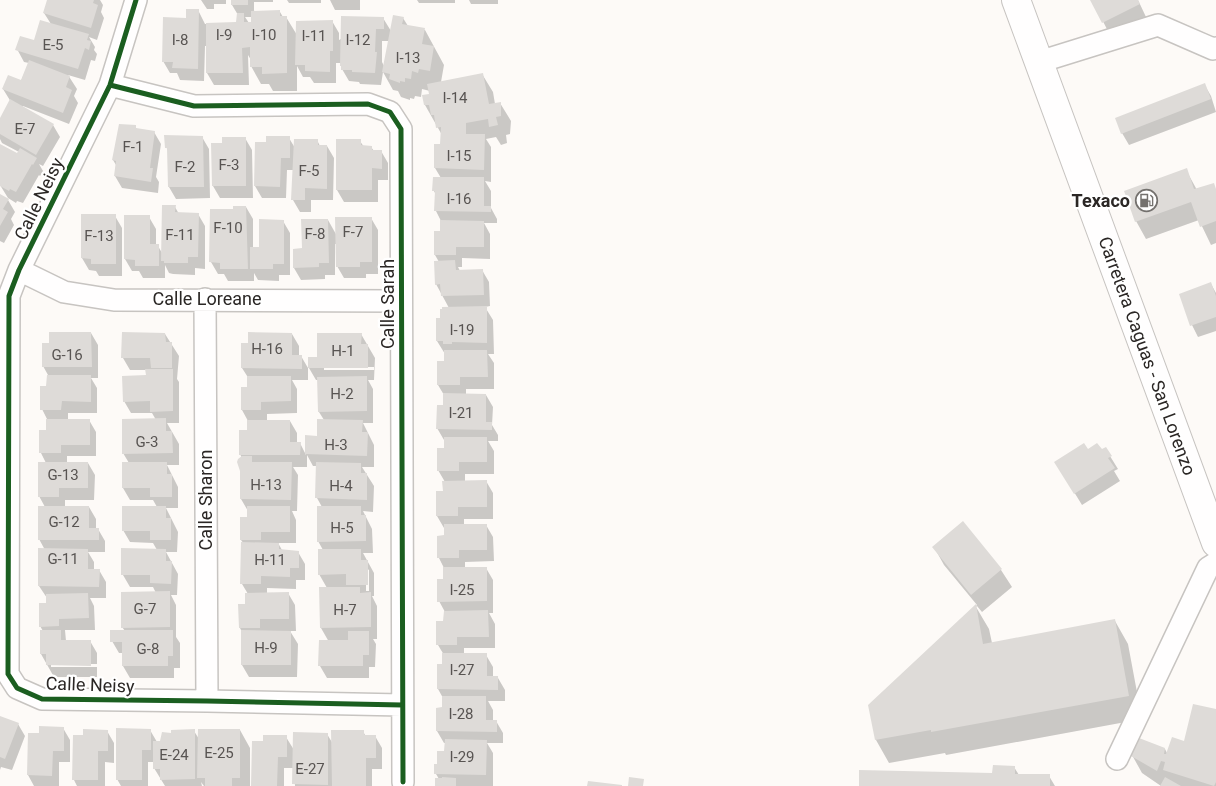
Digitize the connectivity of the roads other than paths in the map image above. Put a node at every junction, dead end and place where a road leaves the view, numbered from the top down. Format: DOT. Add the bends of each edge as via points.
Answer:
graph roads {
  1 [pos="136,0"];
  2 [pos="1016,0"];
  3 [pos="1216,48"];
  4 [pos="1039,62"];
  5 [pos="110,85"];
  6 [pos="19,270"];
  7 [pos="205,299"];
  8 [pos="401,301"];
  9 [pos="1216,543"];
  10 [pos="1216,563"];
  11 [pos="207,701"];
  12 [pos="402,705"];
  13 [pos="1117,759"];
  14 [pos="403,782"];
  1 -- 5 [label="street, Calle Neisy"];
  2 -- 4 [label="main road, Carretera Caguas - San Lorenzo"];
  3 -- 4 [label="street" via="1158,25"];
  4 -- 9 [label="main road, Carretera Caguas - San Lorenzo"];
  5 -- 6 [label="street, Calle Neisy"];
  5 -- 8 [label="street, Calle Sarah" via="194,106 368,104 390,112 401,129"];
  6 -- 7 [label="street, Calle Loreane" via="64,292 105,298"];
  6 -- 11 [label="street, Calle Neisy" via="9,296 8,674 17,688 42,699"];
  7 -- 8 [label="street, Calle Loreane"];
  7 -- 11 [label="street, Calle Sharon"];
  8 -- 12 [label="street, Calle Sarah"];
  10 -- 13 [label="street" via="1208,568"];
  11 -- 12 [label="street, Calle Neisy"];
  12 -- 14 [label="street, Calle Sarah"];
}
